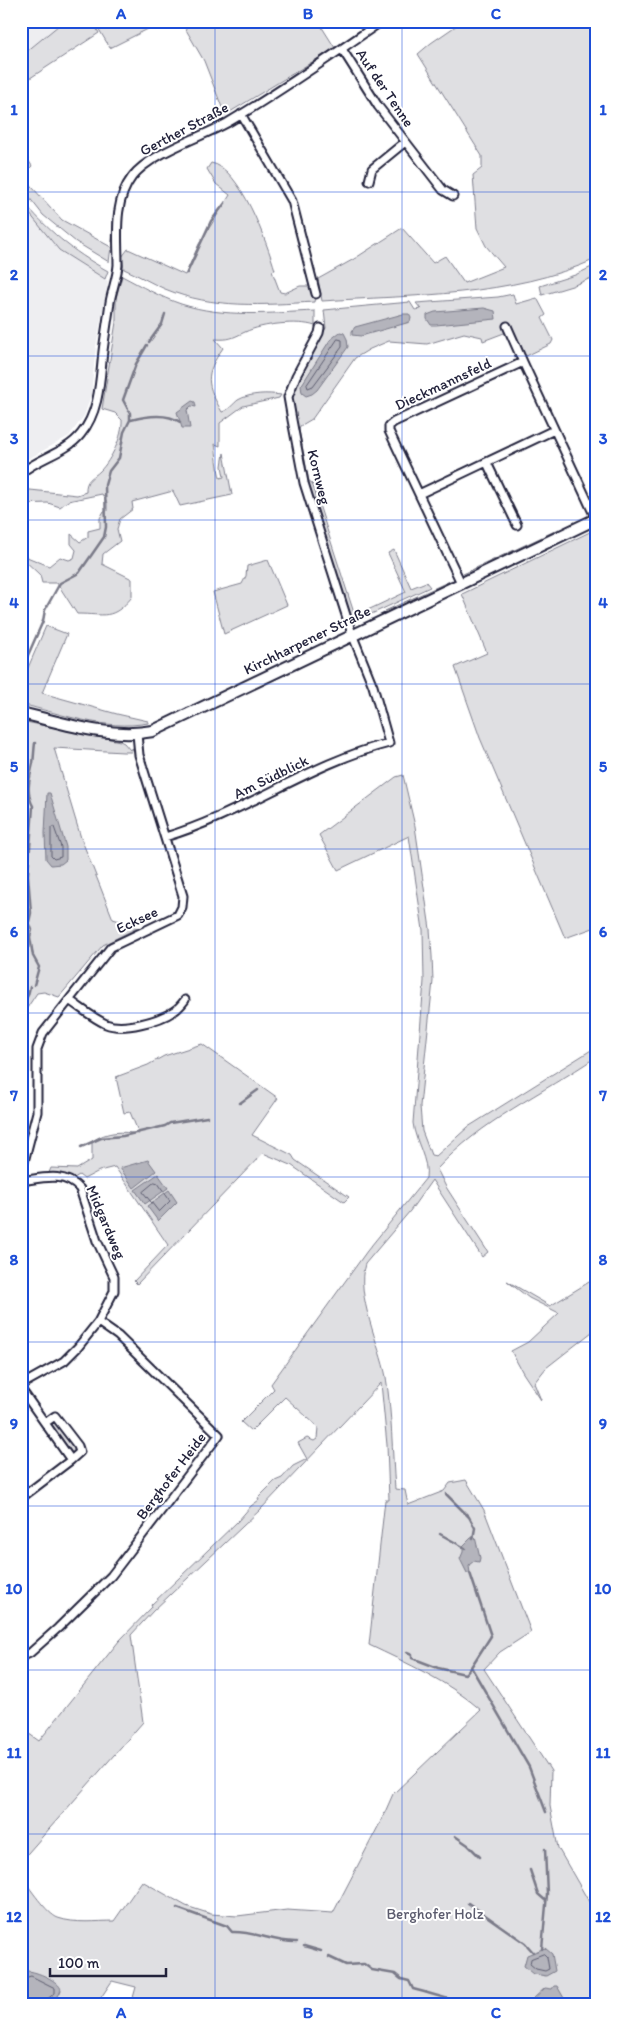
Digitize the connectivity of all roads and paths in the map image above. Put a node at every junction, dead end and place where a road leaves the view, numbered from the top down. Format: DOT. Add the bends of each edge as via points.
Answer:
graph roads {
  1 [pos="382,21"];
  2 [pos="342,49"];
  3 [pos="241,114"];
  4 [pos="405,142"];
  5 [pos="369,181"];
  6 [pos="453,196"];
  7 [pos="316,294"];
  8 [pos="507,326"];
  9 [pos="320,328"];
  10 [pos="523,362"];
  11 [pos="554,430"];
  12 [pos="487,463"];
  13 [pos="21,473"];
  14 [pos="419,494"];
  15 [pos="596,519"];
  16 [pos="517,525"];
  17 [pos="461,583"];
  18 [pos="352,634"];
  19 [pos="21,713"];
  20 [pos="137,734"];
  21 [pos="389,743"];
  22 [pos="165,837"];
  23 [pos="69,1000"];
  24 [pos="185,1000"];
  25 [pos="21,1173"];
  26 [pos="21,1181"];
  27 [pos="98,1322"];
  28 [pos="21,1387"];
  29 [pos="45,1423"];
  30 [pos="71,1460"];
  31 [pos="21,1498"];
  32 [pos="21,1657"];
  1 -- 2 [label="street, Gerther Straße"];
  2 -- 3 [label="street, Gerther Straße"];
  2 -- 4 [label="street, Auf der Tenne"];
  3 -- 7 [label="street" via="292,201"];
  3 -- 13 [label="street, Gerther Straße" via="147,163 132,178 119,210 118,267 91,419 70,445"];
  4 -- 5 [label="street, Auf der Tenne" via="372,169"];
  4 -- 6 [label="street, Auf der Tenne" via="443,190"];
  8 -- 10 [label="street"];
  9 -- 18 [label="street, Kornweg" via="288,397 304,483"];
  10 -- 11 [label="street"];
  10 -- 14 [label="street, Dieckmannsfeld" via="389,426"];
  11 -- 12 [label="street"];
  11 -- 15 [label="street"];
  12 -- 14 [label="street"];
  12 -- 16 [label="street"];
  14 -- 17 [label="street, Dieckmannsfeld"];
  15 -- 17 [label="street, Kirchharpener Straße"];
  17 -- 18 [label="street, Kirchharpener Straße"];
  18 -- 20 [label="street, Kirchharpener Straße" via="167,726"];
  18 -- 21 [label="street, Kornweg" via="373,686"];
  19 -- 20 [label="street, Kirchharpener Straße" via="112,733"];
  20 -- 22 [label="street, Ecksee"];
  21 -- 22 [label="street, Am Südblick" via="354,753 206,823"];
  22 -- 23 [label="street, Ecksee" via="183,896 178,915 111,947"];
  23 -- 24 [label="street" via="108,1025 124,1027 169,1014"];
  23 -- 25 [label="street, Ecksee" via="38,1043 37,1112"];
  26 -- 27 [label="street, Midgardweg" via="58,1176 74,1182 80,1189 115,1282 111,1298"];
  27 -- 28 [label="street" via="64,1361"];
  27 -- 32 [label="street, Berghofer Heide" via="118,1336 219,1435 111,1576 37,1647"];
  28 -- 29 [label="street"];
  29 -- 30 [label="street"];
  29 -- 30 [label="street" via="54,1416 78,1446 80,1452"];
  30 -- 31 [label="street"];
}
